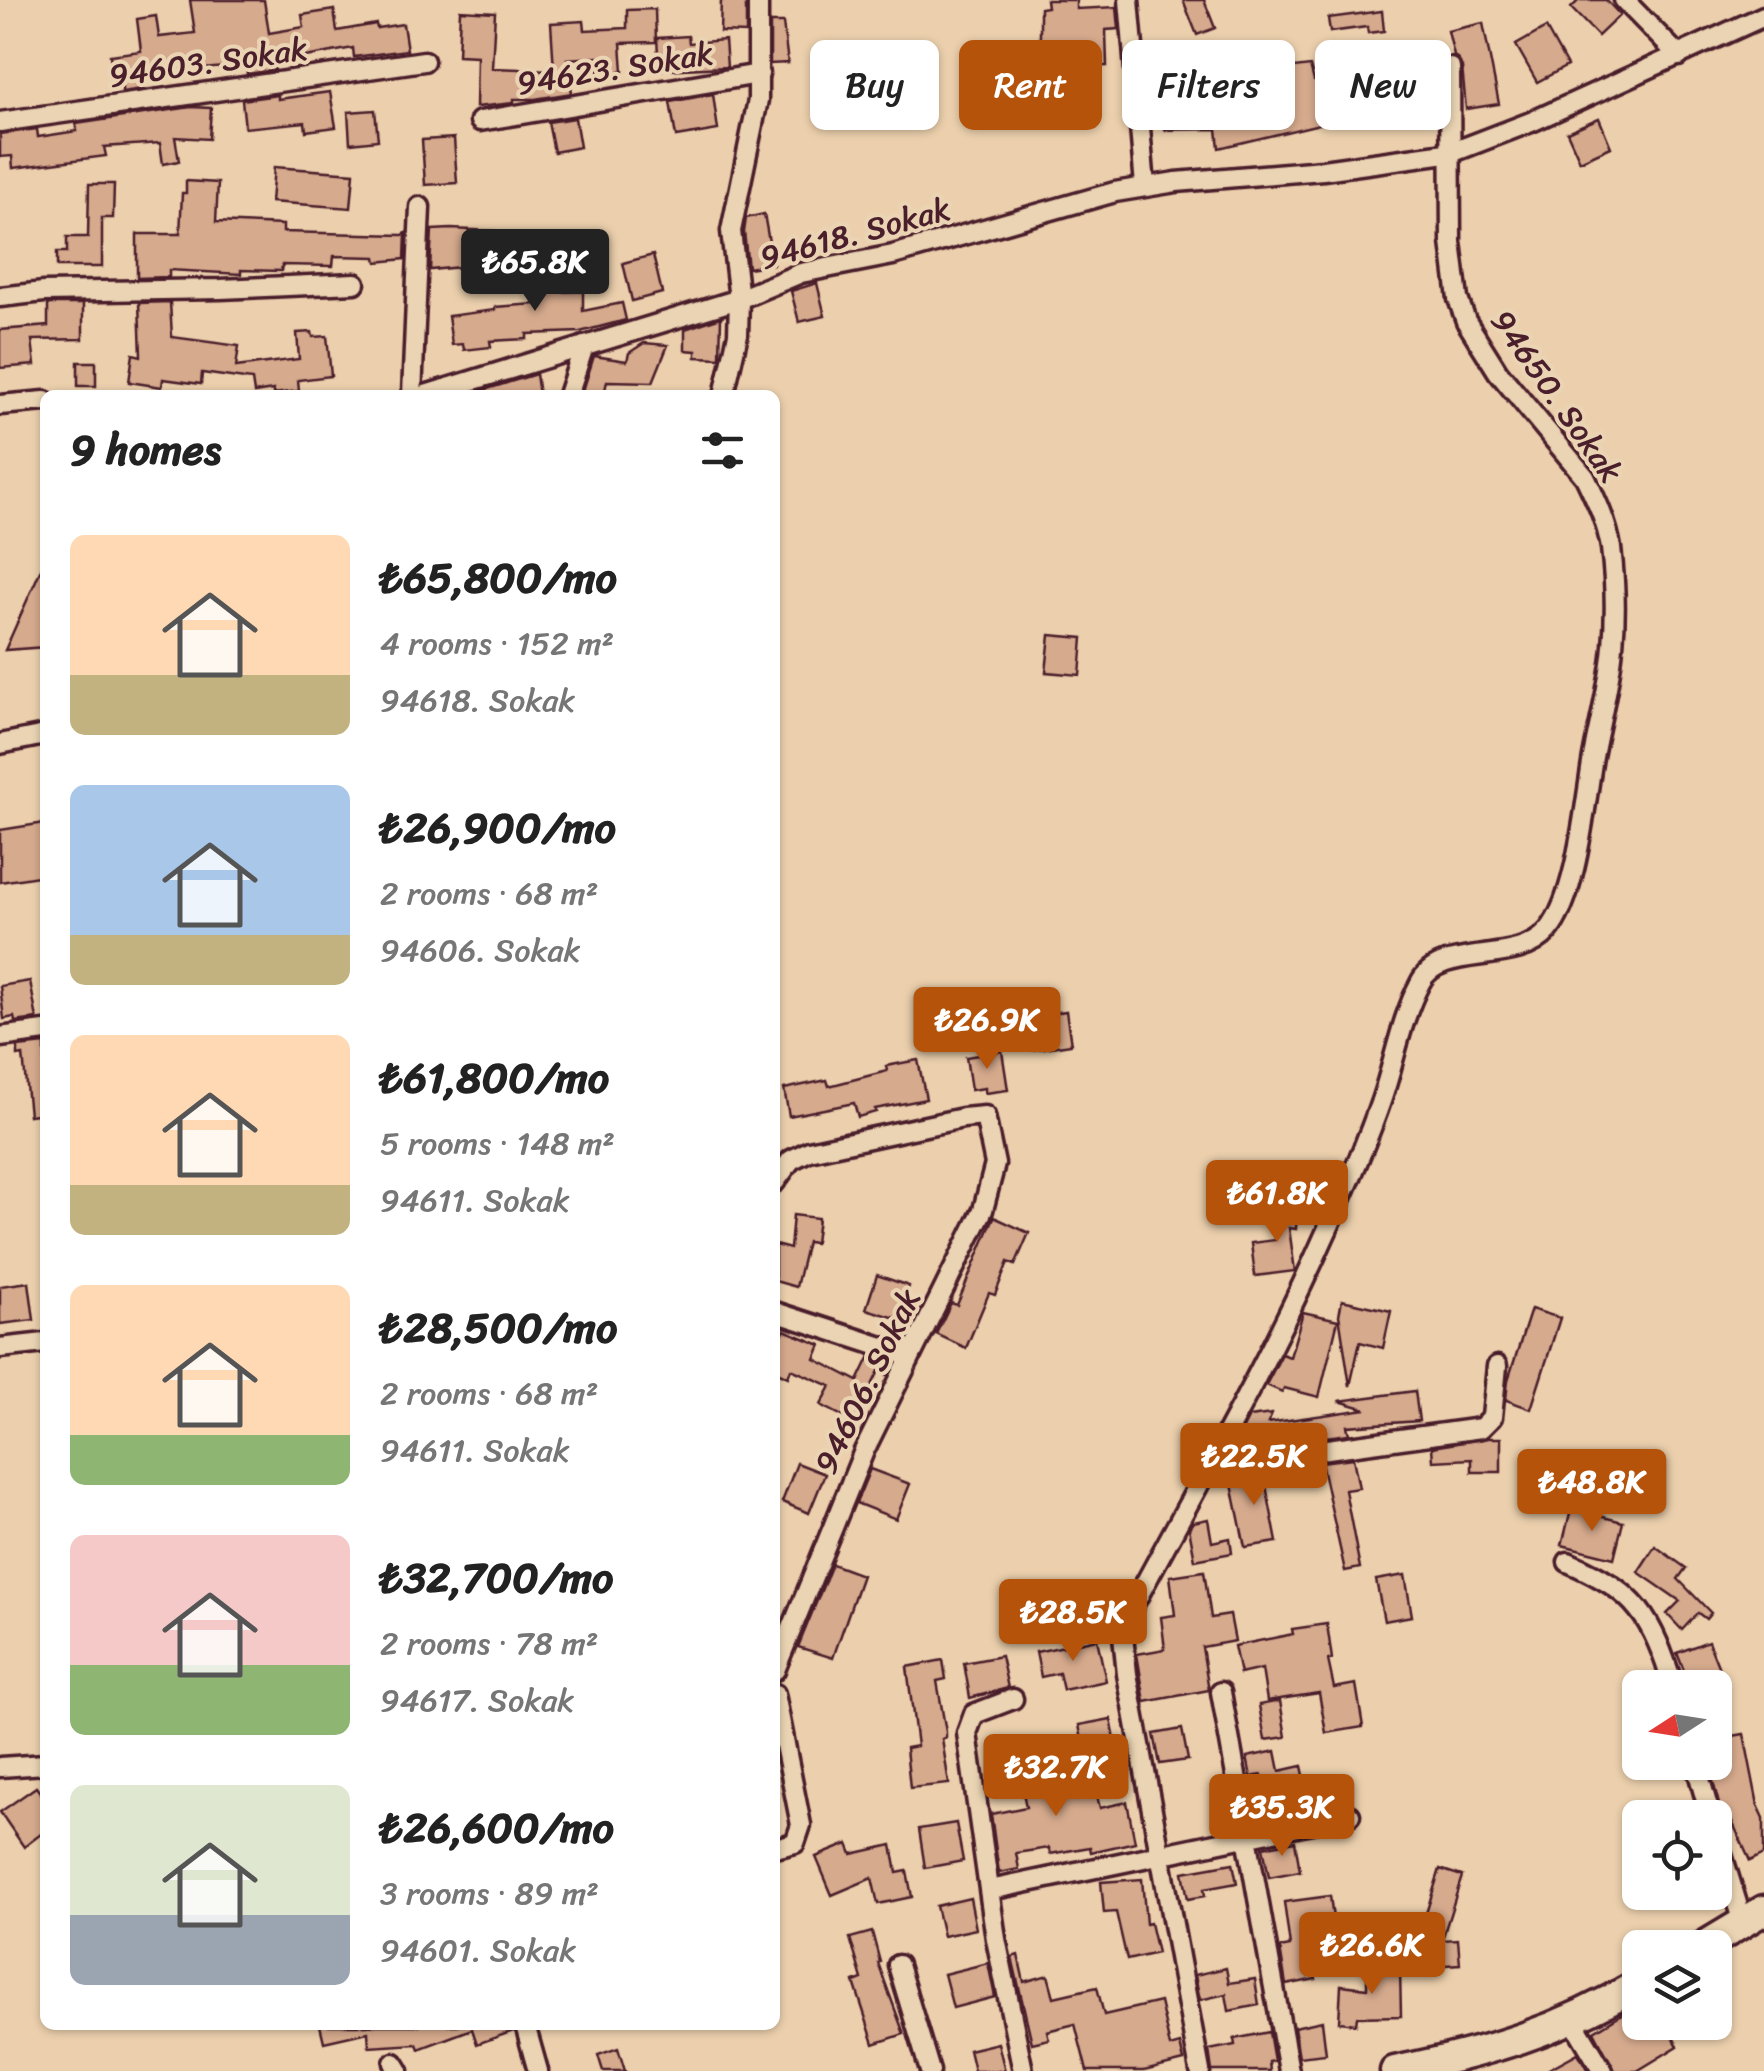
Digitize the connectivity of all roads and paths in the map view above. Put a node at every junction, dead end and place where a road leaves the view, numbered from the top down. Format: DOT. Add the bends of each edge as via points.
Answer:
graph roads {
  1 [pos="758,0"];
  2 [pos="1129,0"];
  3 [pos="1624,0"];
  4 [pos="1764,16"];
  5 [pos="1679,56"];
  6 [pos="424,61"];
  7 [pos="760,74"];
  8 [pos="1451,110"];
  9 [pos="480,120"];
  10 [pos="0,122"];
  11 [pos="1452,152"];
  12 [pos="1145,186"];
  13 [pos="420,207"];
  14 [pos="355,282"];
  15 [pos="0,297"];
  16 [pos="739,299"];
  17 [pos="584,346"];
  18 [pos="412,390"];
  19 [pos="441,390"];
  20 [pos="570,390"];
  21 [pos="725,390"];
  22 [pos="40,401"];
  23 [pos="0,405"];
  24 [pos="40,736"];
  25 [pos="0,744"];
  26 [pos="40,1033"];
  27 [pos="0,1037"];
  28 [pos="780,1175"];
  29 [pos="780,1314"];
  30 [pos="40,1343"];
  31 [pos="0,1348"];
  32 [pos="910,1356"];
  33 [pos="1497,1366"];
  34 [pos="1211,1465"];
  35 [pos="1568,1562"];
  36 [pos="780,1657"];
  37 [pos="1668,1670"];
  38 [pos="1222,1692"];
  39 [pos="1014,1699"];
  40 [pos="780,1720"];
  41 [pos="40,1764"];
  42 [pos="0,1767"];
  43 [pos="1350,1815"];
  44 [pos="1249,1836"];
  45 [pos="780,1847"];
  46 [pos="1160,1854"];
  47 [pos="1732,1870"];
  48 [pos="990,1890"];
  49 [pos="1753,1916"];
  50 [pos="1730,1930"];
  51 [pos="898,1965"];
  52 [pos="1622,1994"];
  53 [pos="1573,2020"];
  54 [pos="527,2030"];
  55 [pos="538,2071"];
  56 [pos="930,2071"];
  57 [pos="1023,2071"];
  58 [pos="1200,2071"];
  59 [pos="1290,2071"];
  60 [pos="1394,2071"];
  61 [pos="1603,2071"];
  1 -- 7 [label="street, 94623. Sokak"];
  2 -- 12 [label="street"];
  3 -- 5 [label="street"];
  4 -- 5 [label="street, 94618. Sokak"];
  5 -- 11 [label="street, 94618. Sokak"];
  6 -- 10 [label="street, 94603. Sokak"];
  7 -- 9 [label="street, 94623. Sokak"];
  7 -- 16 [label="street, 94623. Sokak" via="731,231"];
  8 -- 11 [label="street"];
  11 -- 12 [label="street, 94618. Sokak"];
  11 -- 34 [label="street, 94650. Sokak" via="1453,269 1466,321 1498,372 1585,477 1606,524 1614,578 1609,678 1558,915 1547,932 1520,949 1440,964 1423,977 1371,1128 1324,1237"];
  12 -- 16 [label="street, 94618. Sokak" via="894,255 801,272"];
  13 -- 18 [label="street"];
  14 -- 15 [label="street"];
  16 -- 17 [label="street, 94618. Sokak"];
  16 -- 21 [label="street, 94623. Sokak"];
  17 -- 19 [label="street, 94618. Sokak"];
  17 -- 20 [label="street"];
  22 -- 23 [label="street"];
  24 -- 25 [label="street"];
  26 -- 27 [label="street"];
  28 -- 32 [label="street, 94606. Sokak" via="810,1151 984,1116 995,1164 992,1185"];
  29 -- 32 [label="street"];
  30 -- 31 [label="street"];
  32 -- 36 [label="street, 94606. Sokak" via="843,1498"];
  33 -- 34 [label="street" via="1492,1417 1481,1428"];
  34 -- 46 [label="street" via="1126,1619 1123,1636"];
  35 -- 37 [label="street" via="1630,1597 1655,1632"];
  38 -- 44 [label="street"];
  39 -- 48 [label="street" via="985,1707 968,1723"];
  40 -- 45 [label="street" via="800,1824 794,1843"];
  41 -- 42 [label="street"];
  43 -- 44 [label="street"];
  44 -- 46 [label="street"];
  44 -- 59 [label="street"];
  46 -- 48 [label="street"];
  46 -- 58 [label="street"];
  47 -- 49 [label="street"];
  48 -- 57 [label="street"];
  49 -- 50 [label="street"];
  51 -- 56 [label="street"];
  52 -- 53 [label="street"];
  53 -- 60 [label="street" via="1508,2045"];
  53 -- 61 [label="street"];
  54 -- 55 [label="street"];
}
